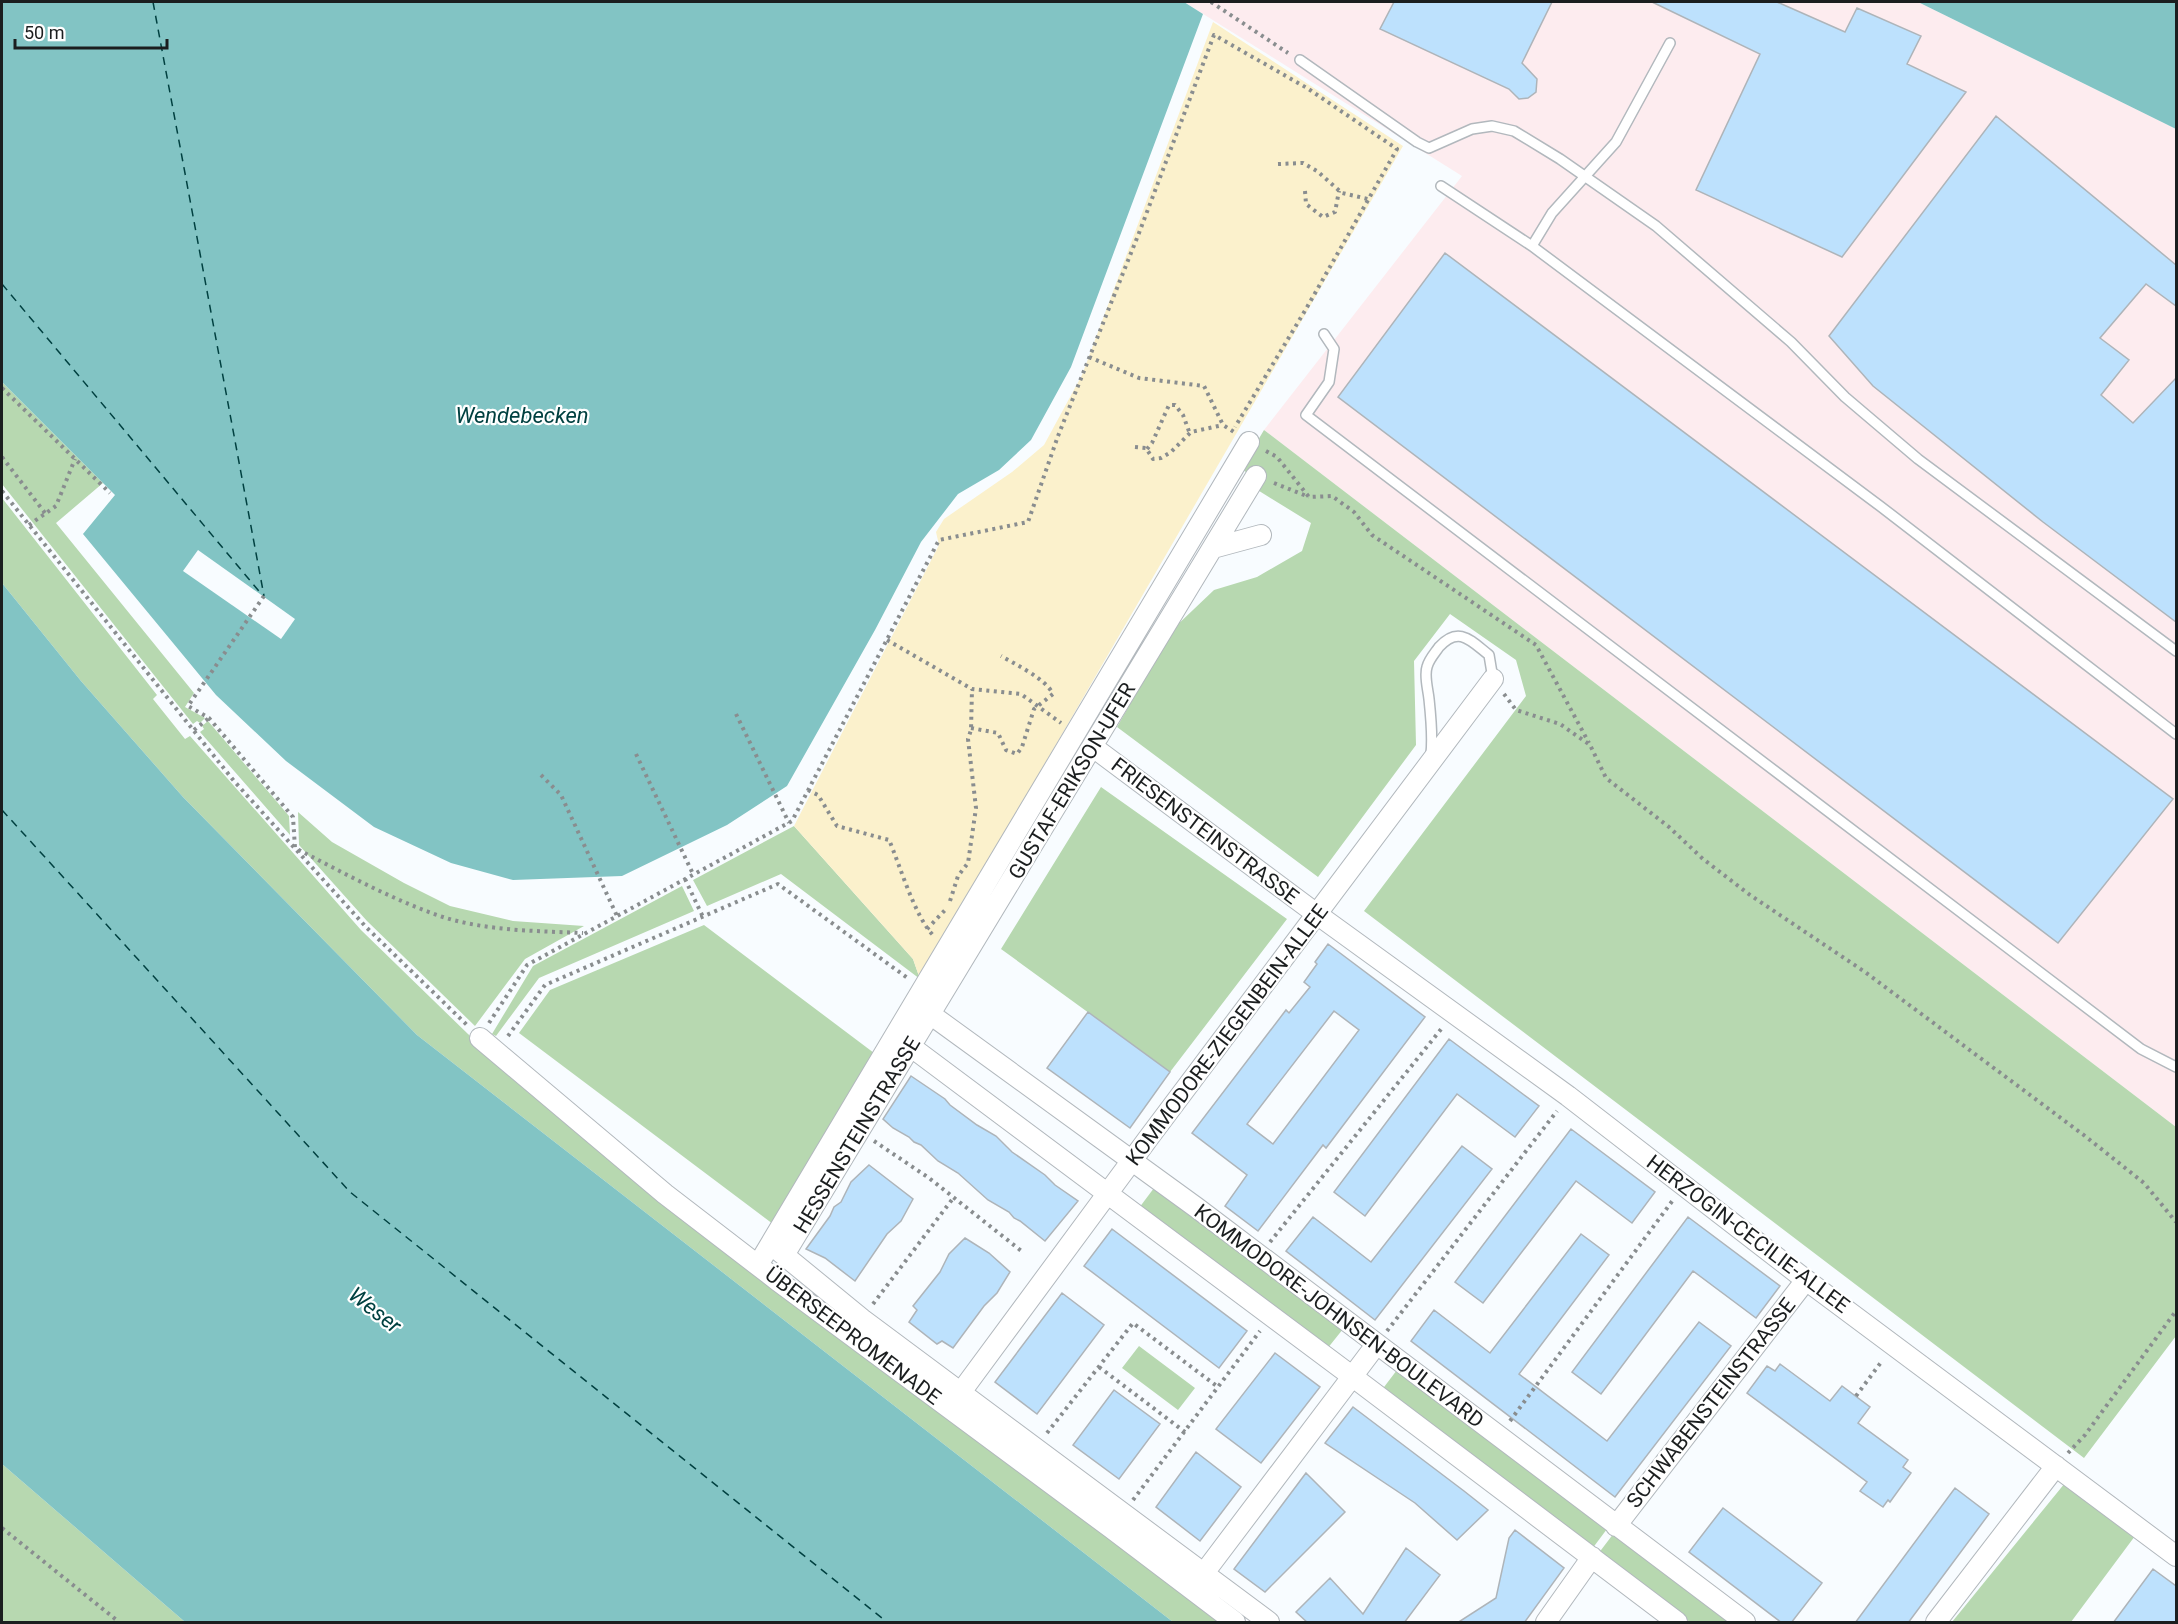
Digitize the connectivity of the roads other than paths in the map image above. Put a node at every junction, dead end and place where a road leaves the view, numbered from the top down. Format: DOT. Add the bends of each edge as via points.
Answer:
graph roads {
  1 [pos="1670,43"];
  2 [pos="1300,60"];
  3 [pos="1586,177"];
  4 [pos="1441,186"];
  5 [pos="1532,246"];
  6 [pos="1324,334"];
  7 [pos="1239,435"];
  8 [pos="1256,476"];
  9 [pos="1261,535"];
  10 [pos="1213,548"];
  11 [pos="2176,651"];
  12 [pos="1493,679"];
  13 [pos="2176,734"];
  14 [pos="1093,747"];
  15 [pos="1430,764"];
  16 [pos="1318,915"];
  17 [pos="930,1014"];
  18 [pos="480,1038"];
  19 [pos="910,1046"];
  20 [pos="2176,1067"];
  21 [pos="1132,1160"];
  22 [pos="1108,1194"];
  23 [pos="777,1250"];
  24 [pos="758,1265"];
  25 [pos="1806,1280"];
  26 [pos="1376,1345"];
  27 [pos="1353,1377"];
  28 [pos="961,1392"];
  29 [pos="2056,1466"];
  30 [pos="1616,1526"];
  31 [pos="2176,1556"];
  32 [pos="1592,1557"];
  33 [pos="1204,1573"];
  34 [pos="1235,1623"];
  35 [pos="1269,1623"];
  36 [pos="1546,1623"];
  37 [pos="1677,1623"];
  38 [pos="1744,1623"];
  39 [pos="1936,1623"];
  1 -- 3 [label="lane" via="1616,142"];
  2 -- 3 [label="lane" via="1429,147 1472,129 1492,126 1514,131"];
  3 -- 5 [label="lane" via="1552,213"];
  3 -- 11 [label="lane" via="1656,226 1724,283 1791,342 1845,397 1918,459"];
  4 -- 5 [label="lane"];
  5 -- 13 [label="lane"];
  6 -- 20 [label="lane" via="1334,349 1329,382 1306,415 2141,1049"];
  7 -- 23 [label="street"];
  8 -- 10 [label="street, GUSTAF-ERIKSON-UFER"];
  9 -- 10 [label="street"];
  10 -- 14 [label="street, GUSTAF-ERIKSON-UFER"];
  12 -- 15 [label="street, KOMMODORE-ZIEGENBEIN-ALLEE"];
  12 -- 15 [label="lane" via="1489,655 1466,637 1455,635 1446,640 1429,661 1426,672 1432,740"];
  14 -- 16 [label="street, FRIESENSTEINSTRASSE"];
  14 -- 17 [label="street, GUSTAF-ERIKSON-UFER"];
  15 -- 16 [label="street, KOMMODORE-ZIEGENBEIN-ALLEE"];
  16 -- 21 [label="street, KOMMODORE-ZIEGENBEIN-ALLEE"];
  16 -- 25 [label="street, HERZOGIN-CECILIE-ALLEE" via="1568,1096"];
  17 -- 19 [label="street, HESSENSTEINSTRASSE"];
  17 -- 21 [label="street, KOMMODORE-JOHNSEN-BOULEVARD"];
  18 -- 24 [label="street, ÜBERSEEPROMENADE" via="665,1194"];
  19 -- 22 [label="street, KOMMODORE-JOHNSEN-BOULEVARD"];
  19 -- 23 [label="street, HESSENSTEINSTRASSE"];
  21 -- 22 [label="street, KOMMODORE-ZIEGENBEIN-ALLEE"];
  21 -- 26 [label="street, KOMMODORE-JOHNSEN-BOULEVARD"];
  22 -- 27 [label="street, KOMMODORE-JOHNSEN-BOULEVARD"];
  22 -- 28 [label="street, KOMMODORE-ZIEGENBEIN-ALLEE"];
  23 -- 24 [label="street"];
  23 -- 28 [label="street, ÜBERSEEPROMENADE"];
  24 -- 34 [label="street, ÜBERSEEPROMENADE"];
  25 -- 29 [label="street, HERZOGIN-CECILIE-ALLEE"];
  25 -- 30 [label="street, SCHWABENSTEINSTRASSE"];
  26 -- 27 [label="street"];
  26 -- 30 [label="street, KOMMODORE-JOHNSEN-BOULEVARD"];
  27 -- 32 [label="street, KOMMODORE-JOHNSEN-BOULEVARD"];
  27 -- 33 [label="street"];
  28 -- 33 [label="street, ÜBERSEEPROMENADE"];
  29 -- 31 [label="street, HERZOGIN-CECILIE-ALLEE"];
  29 -- 39 [label="street"];
  30 -- 38 [label="street, KOMMODORE-JOHNSEN-BOULEVARD"];
  32 -- 36 [label="street"];
  32 -- 37 [label="street, KOMMODORE-JOHNSEN-BOULEVARD"];
  33 -- 35 [label="street, ÜBERSEEPROMENADE"];
}
